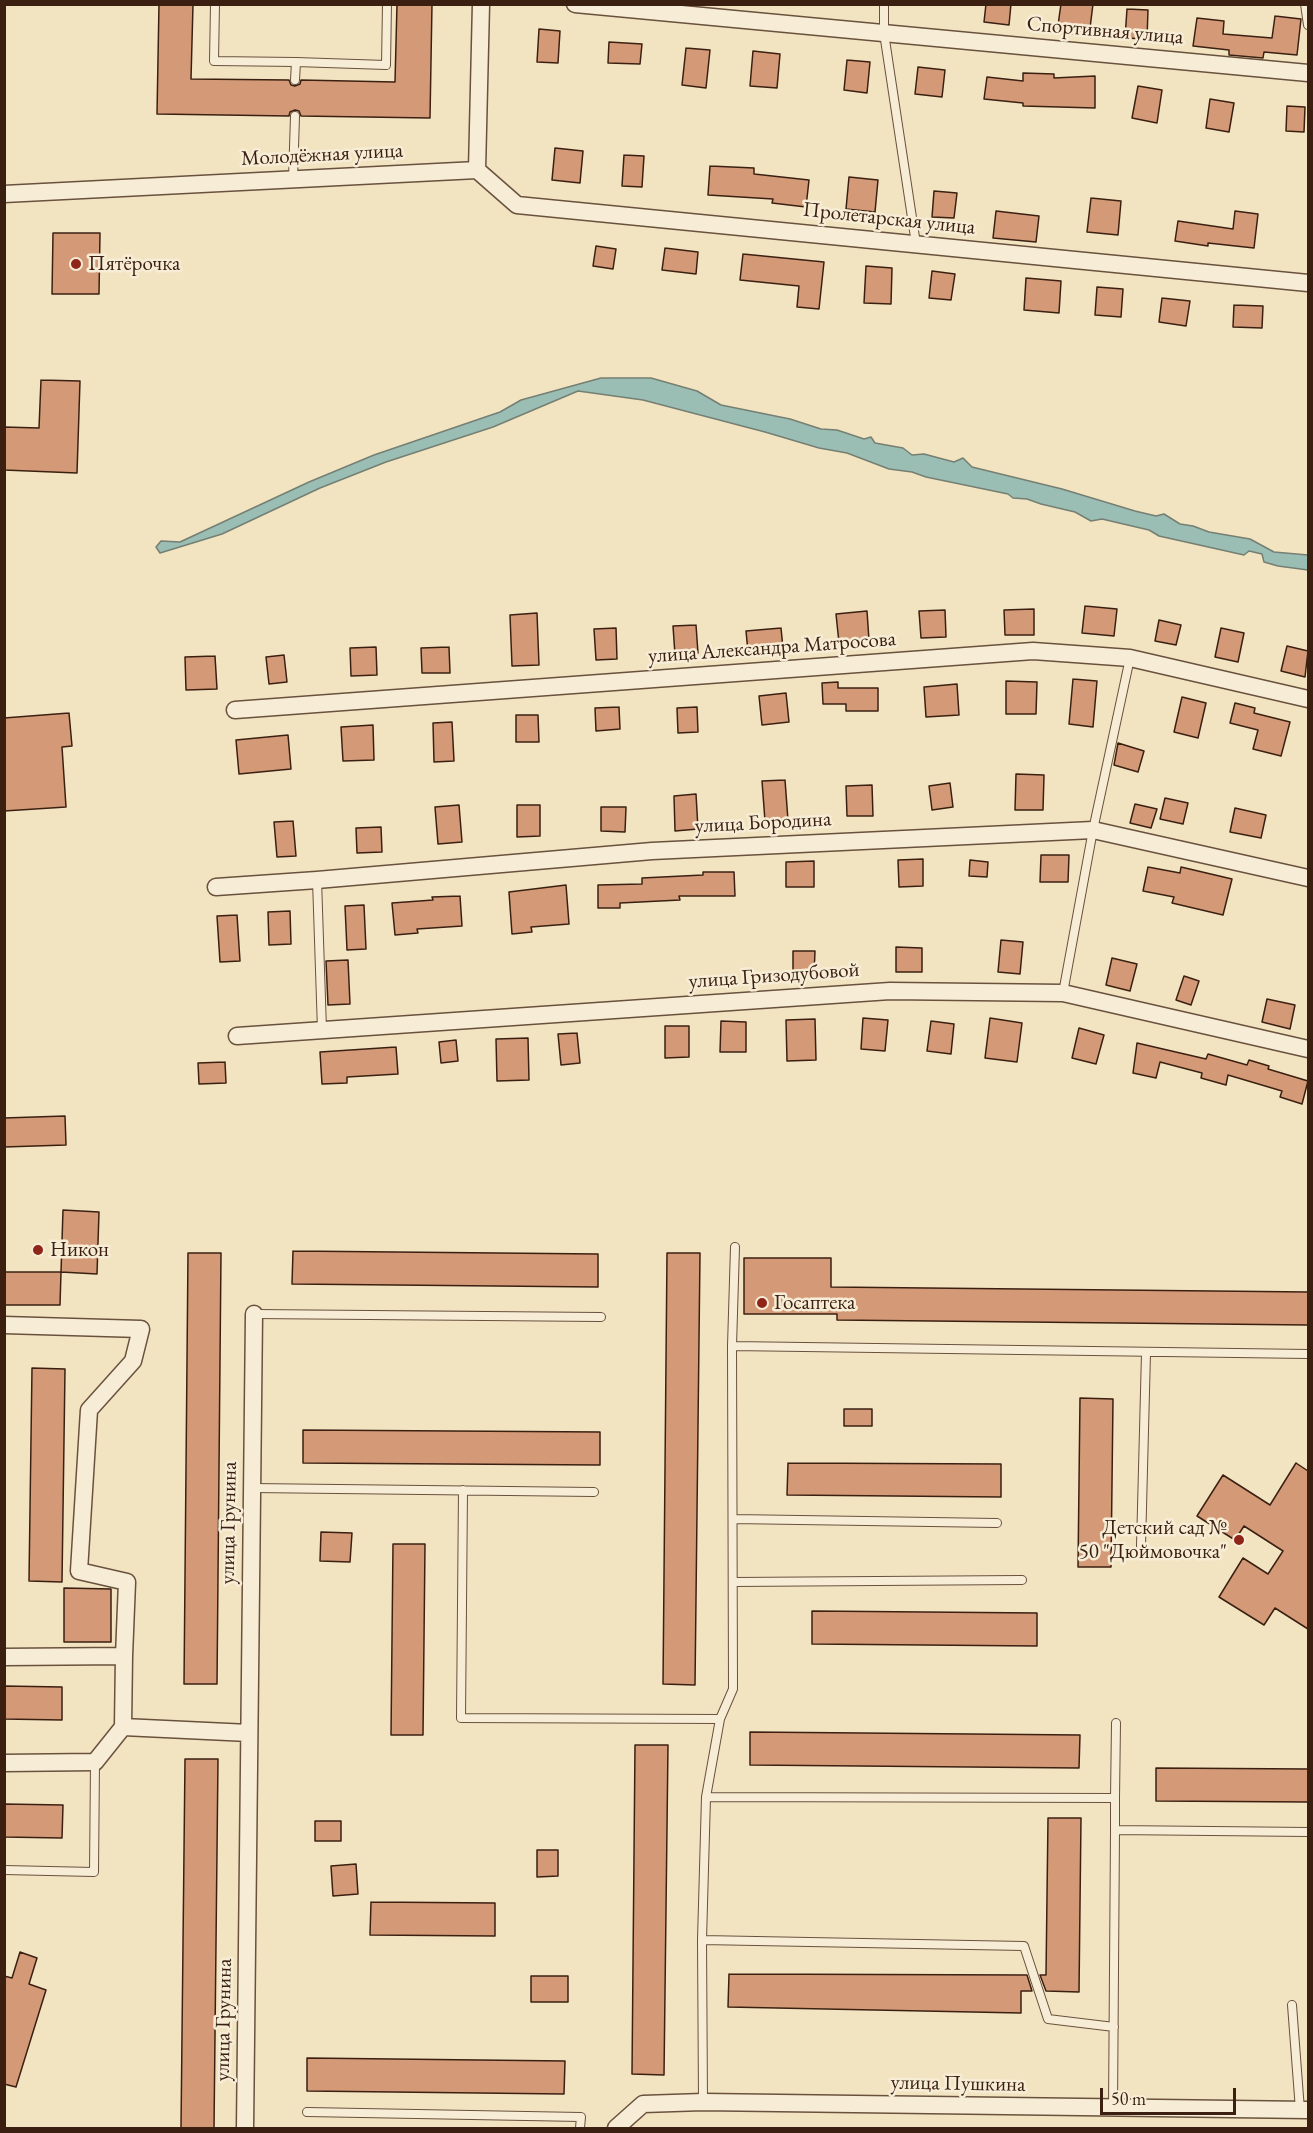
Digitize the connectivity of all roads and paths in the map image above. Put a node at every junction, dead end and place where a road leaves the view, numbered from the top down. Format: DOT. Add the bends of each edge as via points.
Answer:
graph roads {
  1 [pos="215,4"];
  2 [pos="387,4"];
  3 [pos="481,4"];
  4 [pos="575,4"];
  5 [pos="884,4"];
  6 [pos="1305,4"];
  7 [pos="1308,25"];
  8 [pos="884,33"];
  9 [pos="296,62"];
  10 [pos="1308,73"];
  11 [pos="295,80"];
  12 [pos="295,116"];
  13 [pos="477,170"];
  14 [pos="294,179"];
  15 [pos="4,194"];
  16 [pos="916,244"];
  17 [pos="1308,283"];
  18 [pos="1130,658"];
  19 [pos="1308,699"];
  20 [pos="235,710"];
  21 [pos="1093,830"];
  22 [pos="1308,878"];
  23 [pos="317,880"];
  24 [pos="216,887"];
  25 [pos="1063,993"];
  26 [pos="322,1030"];
  27 [pos="237,1036"];
  28 [pos="1308,1049"];
  29 [pos="735,1247"];
  30 [pos="254,1314"];
  31 [pos="601,1317"];
  32 [pos="4,1325"];
  33 [pos="732,1346"];
  34 [pos="1146,1353"];
  35 [pos="1308,1354"];
  36 [pos="252,1488"];
  37 [pos="463,1490"];
  38 [pos="594,1492"];
  39 [pos="733,1519"];
  40 [pos="997,1523"];
  41 [pos="1141,1546"];
  42 [pos="1022,1580"];
  43 [pos="733,1582"];
  44 [pos="124,1656"];
  45 [pos="4,1657"];
  46 [pos="720,1719"];
  47 [pos="1116,1723"];
  48 [pos="123,1726"];
  49 [pos="249,1733"];
  50 [pos="95,1762"];
  51 [pos="4,1763"];
  52 [pos="706,1797"];
  53 [pos="1115,1798"];
  54 [pos="1115,1830"];
  55 [pos="1308,1832"];
  56 [pos="4,1870"];
  57 [pos="702,1940"];
  58 [pos="1292,2005"];
  59 [pos="1114,2026"];
  60 [pos="703,2103"];
  61 [pos="1113,2109"];
  62 [pos="1304,2110"];
  63 [pos="307,2112"];
  64 [pos="245,2128"];
  65 [pos="580,2128"];
  66 [pos="616,2128"];
  1 -- 9 [label="lane" via="214,61"];
  2 -- 9 [label="lane" via="386,65"];
  3 -- 13 [label="street"];
  4 -- 8 [label="street, Спортивная улица"];
  5 -- 8 [label="lane"];
  6 -- 7 [label="lane"];
  8 -- 10 [label="street, Спортивная улица"];
  8 -- 16 [label="lane"];
  9 -- 11 [label="lane"];
  12 -- 14 [label="lane"];
  13 -- 14 [label="street, Молодёжная улица"];
  13 -- 16 [label="street, Пролетарская улица" via="517,205"];
  14 -- 15 [label="street, Молодёжная улица"];
  16 -- 17 [label="street, Пролетарская улица"];
  18 -- 19 [label="street, улица Александра Матросова"];
  18 -- 20 [label="street, улица Александра Матросова" via="1034,651"];
  18 -- 21 [label="lane"];
  21 -- 22 [label="street, улица Бородина"];
  21 -- 23 [label="street, улица Бородина" via="652,851"];
  21 -- 25 [label="lane"];
  23 -- 24 [label="street, улица Бородина"];
  23 -- 26 [label="lane"];
  25 -- 26 [label="street, улица Гризодубовой" via="890,991"];
  25 -- 28 [label="street, улица Гризодубовой"];
  26 -- 27 [label="street, улица Гризодубовой"];
  29 -- 33 [label="lane"];
  30 -- 31 [label="lane"];
  30 -- 36 [label="street, улица Грунина"];
  32 -- 44 [label="street" via="141,1329 133,1361 89,1410 79,1571 127,1582"];
  33 -- 34 [label="lane"];
  33 -- 39 [label="lane"];
  34 -- 35 [label="lane"];
  34 -- 41 [label="lane"];
  36 -- 37 [label="lane"];
  36 -- 49 [label="street, улица Грунина"];
  37 -- 38 [label="lane"];
  37 -- 46 [label="lane" via="461,1718"];
  39 -- 40 [label="lane"];
  39 -- 43 [label="lane"];
  42 -- 43 [label="lane"];
  43 -- 46 [label="lane" via="733,1689"];
  44 -- 45 [label="street"];
  44 -- 48 [label="street"];
  46 -- 52 [label="lane"];
  47 -- 53 [label="lane"];
  48 -- 49 [label="street"];
  48 -- 50 [label="street"];
  49 -- 64 [label="street, улица Грунина"];
  50 -- 51 [label="street"];
  50 -- 56 [label="lane" via="93,1872"];
  52 -- 53 [label="lane"];
  52 -- 57 [label="lane"];
  53 -- 54 [label="lane"];
  54 -- 55 [label="lane"];
  54 -- 59 [label="lane"];
  57 -- 59 [label="lane" via="1024,1946 1048,2019"];
  57 -- 60 [label="lane"];
  58 -- 62 [label="lane"];
  59 -- 61 [label="lane"];
  60 -- 61 [label="street, улица Пушкина"];
  60 -- 66 [label="street, улица Пушкина" via="644,2104"];
  61 -- 62 [label="street, улица Пушкина"];
  63 -- 65 [label="lane" via="581,2117"];
}
